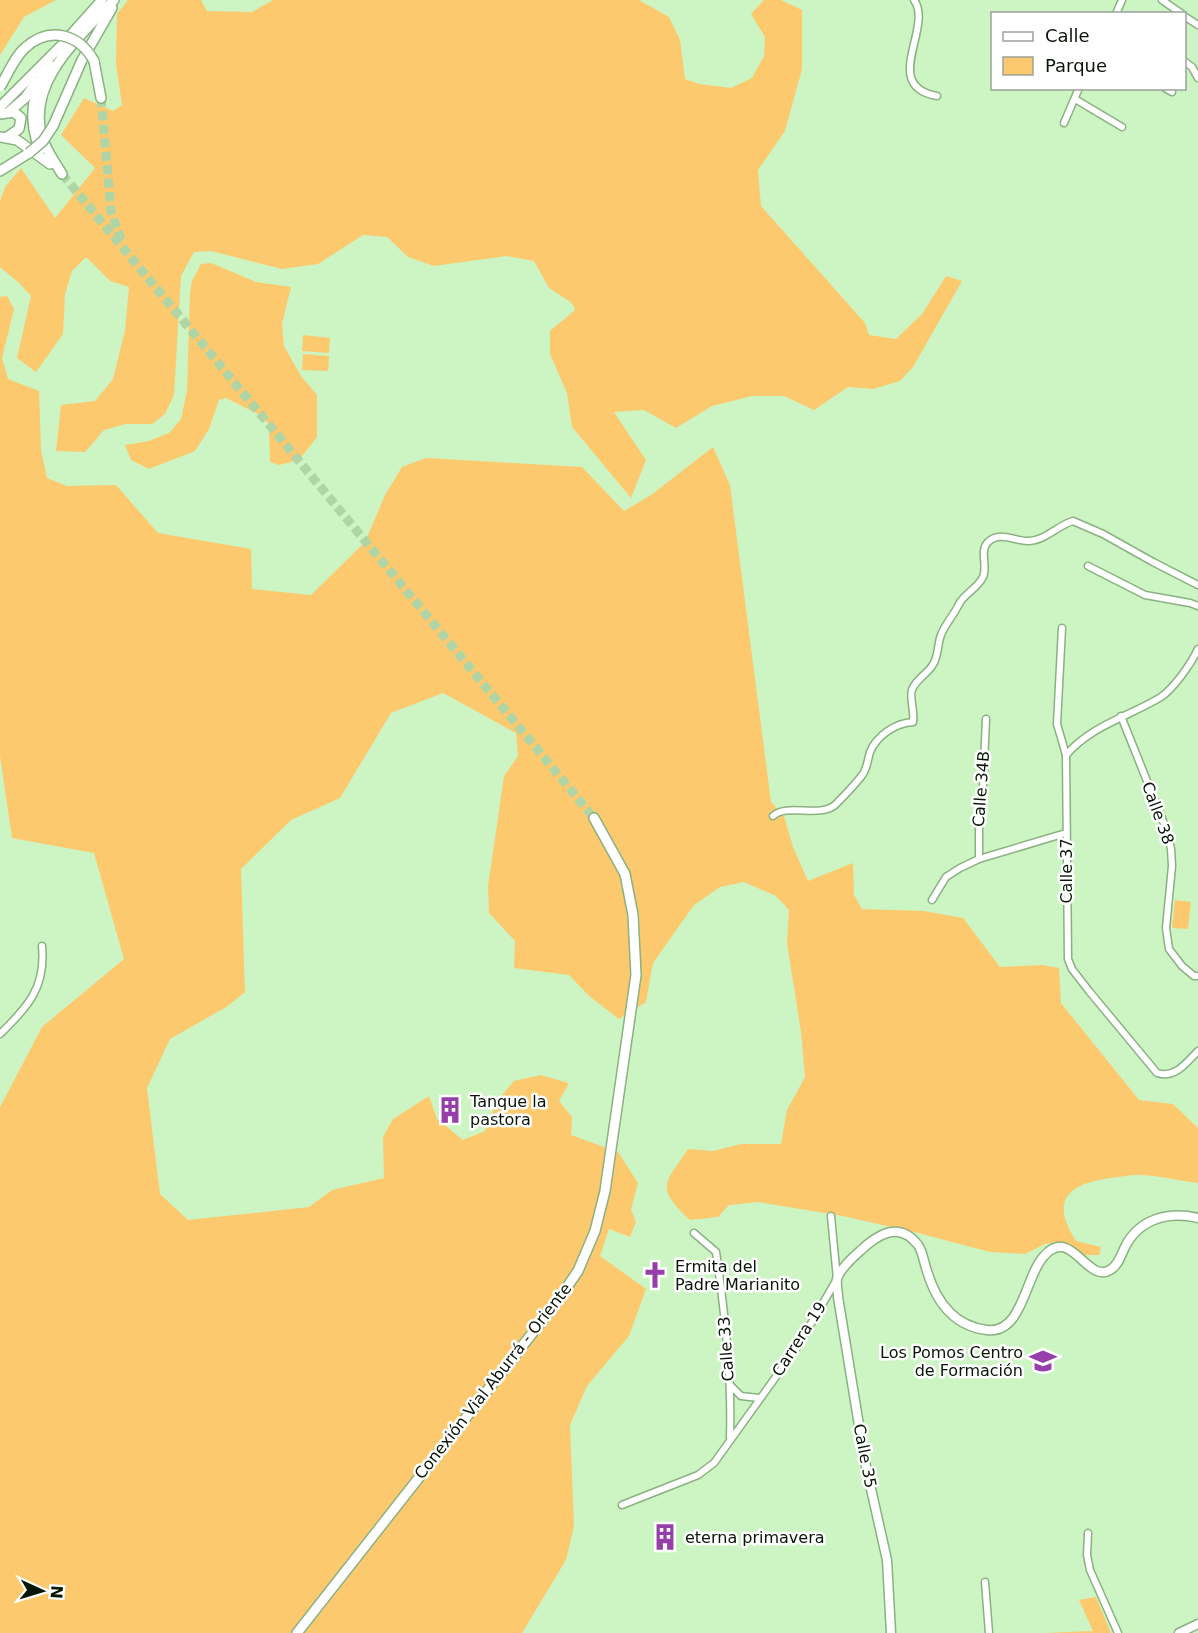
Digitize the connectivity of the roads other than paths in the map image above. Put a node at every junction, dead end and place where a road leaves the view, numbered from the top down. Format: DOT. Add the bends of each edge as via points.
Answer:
graph roads {
  1 [pos="102,0"];
  2 [pos="115,0"];
  3 [pos="914,0"];
  4 [pos="1162,0"];
  5 [pos="1180,12"];
  6 [pos="61,46"];
  7 [pos="1186,62"];
  8 [pos="42,73"];
  9 [pos="1198,78"];
  10 [pos="0,87"];
  11 [pos="1078,90"];
  12 [pos="1168,90"];
  13 [pos="1172,92"];
  14 [pos="937,96"];
  15 [pos="101,98"];
  16 [pos="1075,99"];
  17 [pos="0,107"];
  18 [pos="5,113"];
  19 [pos="1064,123"];
  20 [pos="1122,127"];
  21 [pos="3,137"];
  22 [pos="50,164"];
  23 [pos="0,171"];
  24 [pos="1088,566"];
  25 [pos="1198,585"];
  26 [pos="1198,606"];
  27 [pos="1062,628"];
  28 [pos="1198,649"];
  29 [pos="1121,716"];
  30 [pos="986,719"];
  31 [pos="1066,755"];
  32 [pos="773,816"];
  33 [pos="594,818"];
  34 [pos="1066,833"];
  35 [pos="979,859"];
  36 [pos="932,900"];
  37 [pos="42,945"];
  38 [pos="1198,976"];
  39 [pos="0,1034"];
  40 [pos="1198,1051"];
  41 [pos="831,1216"];
  42 [pos="1198,1218"];
  43 [pos="694,1233"];
  44 [pos="837,1279"];
  45 [pos="729,1381"];
  46 [pos="759,1398"];
  47 [pos="730,1439"];
  48 [pos="622,1505"];
  49 [pos="1088,1533"];
  50 [pos="985,1582"];
  51 [pos="1198,1624"];
  52 [pos="297,1633"];
  53 [pos="891,1633"];
  54 [pos="989,1633"];
  55 [pos="1118,1633"];
  56 [pos="1179,1633"];
  1 -- 6 [label="main road"];
  2 -- 22 [label="main road" via="70,47 43,92 42,136 62,174"];
  2 -- 23 [label="main road, bridge" via="43,141"];
  3 -- 14 [label="street" via="919,17 910,74 918,87"];
  4 -- 5 [label="street"];
  6 -- 8 [label="main road"];
  6 -- 17 [label="main road"];
  7 -- 9 [label="street"];
  8 -- 18 [label="main road" via="25,98"];
  8 -- 22 [label="main road" via="34,100 33,128 41,152"];
  10 -- 15 [label="main road, bridge" via="25,47 50,35 61,35 83,45 93,61"];
  11 -- 16 [label="street"];
  12 -- 13 [label="street"];
  16 -- 19 [label="street"];
  16 -- 20 [label="street"];
  18 -- 21 [label="main road" via="18,114 21,124"];
  21 -- 22 [label="main road" via="24,144"];
  24 -- 26 [label="street" via="1145,595"];
  25 -- 32 [label="street" via="1079,522 1070,521 1029,541 1003,536 991,540 983,556 986,569 982,579 960,603 942,632 934,664 912,690 913,722 891,728 879,740 871,750 864,773 832,807 783,811"];
  27 -- 31 [label="street, Calle 37" via="1057,724"];
  28 -- 29 [label="street" via="1190,665 1163,696"];
  29 -- 31 [label="street" via="1088,734"];
  29 -- 38 [label="street, Calle 38" via="1171,849 1166,928 1169,949 1182,966"];
  30 -- 35 [label="street, Calle 34B"];
  31 -- 34 [label="street, Calle 37"];
  33 -- 52 [label="main road, Conexión Vial Aburrá - Oriente" via="625,874 633,915 636,975 605,1191 595,1231 578,1271 556,1303"];
  34 -- 35 [label="street"];
  34 -- 40 [label="street, Calle 37" via="1067,938 1072,969 1156,1073 1169,1075 1177,1071"];
  35 -- 36 [label="street" via="946,877"];
  37 -- 39 [label="street" via="38,987 19,1016"];
  41 -- 44 [label="street"];
  42 -- 44 [label="street" via="1164,1218 1142,1224 1130,1236 1117,1264 1104,1272 1089,1267 1070,1249 1049,1251 1033,1274 1016,1317 993,1330 968,1325 950,1315 939,1302 918,1246 897,1232 880,1234 850,1261"];
  43 -- 45 [label="street, Calle 33" via="716,1252"];
  44 -- 46 [label="street, Carrera 19" via="798,1346"];
  44 -- 53 [label="street, Calle 35" via="865,1462 887,1560"];
  45 -- 46 [label="street" via="741,1396"];
  45 -- 47 [label="street, Calle 33"];
  46 -- 47 [label="street, Carrera 19"];
  47 -- 48 [label="street, Carrera 19" via="714,1463 698,1475"];
  49 -- 55 [label="street" via="1090,1570"];
  50 -- 54 [label="street"];
  51 -- 56 [label="street"];
}
